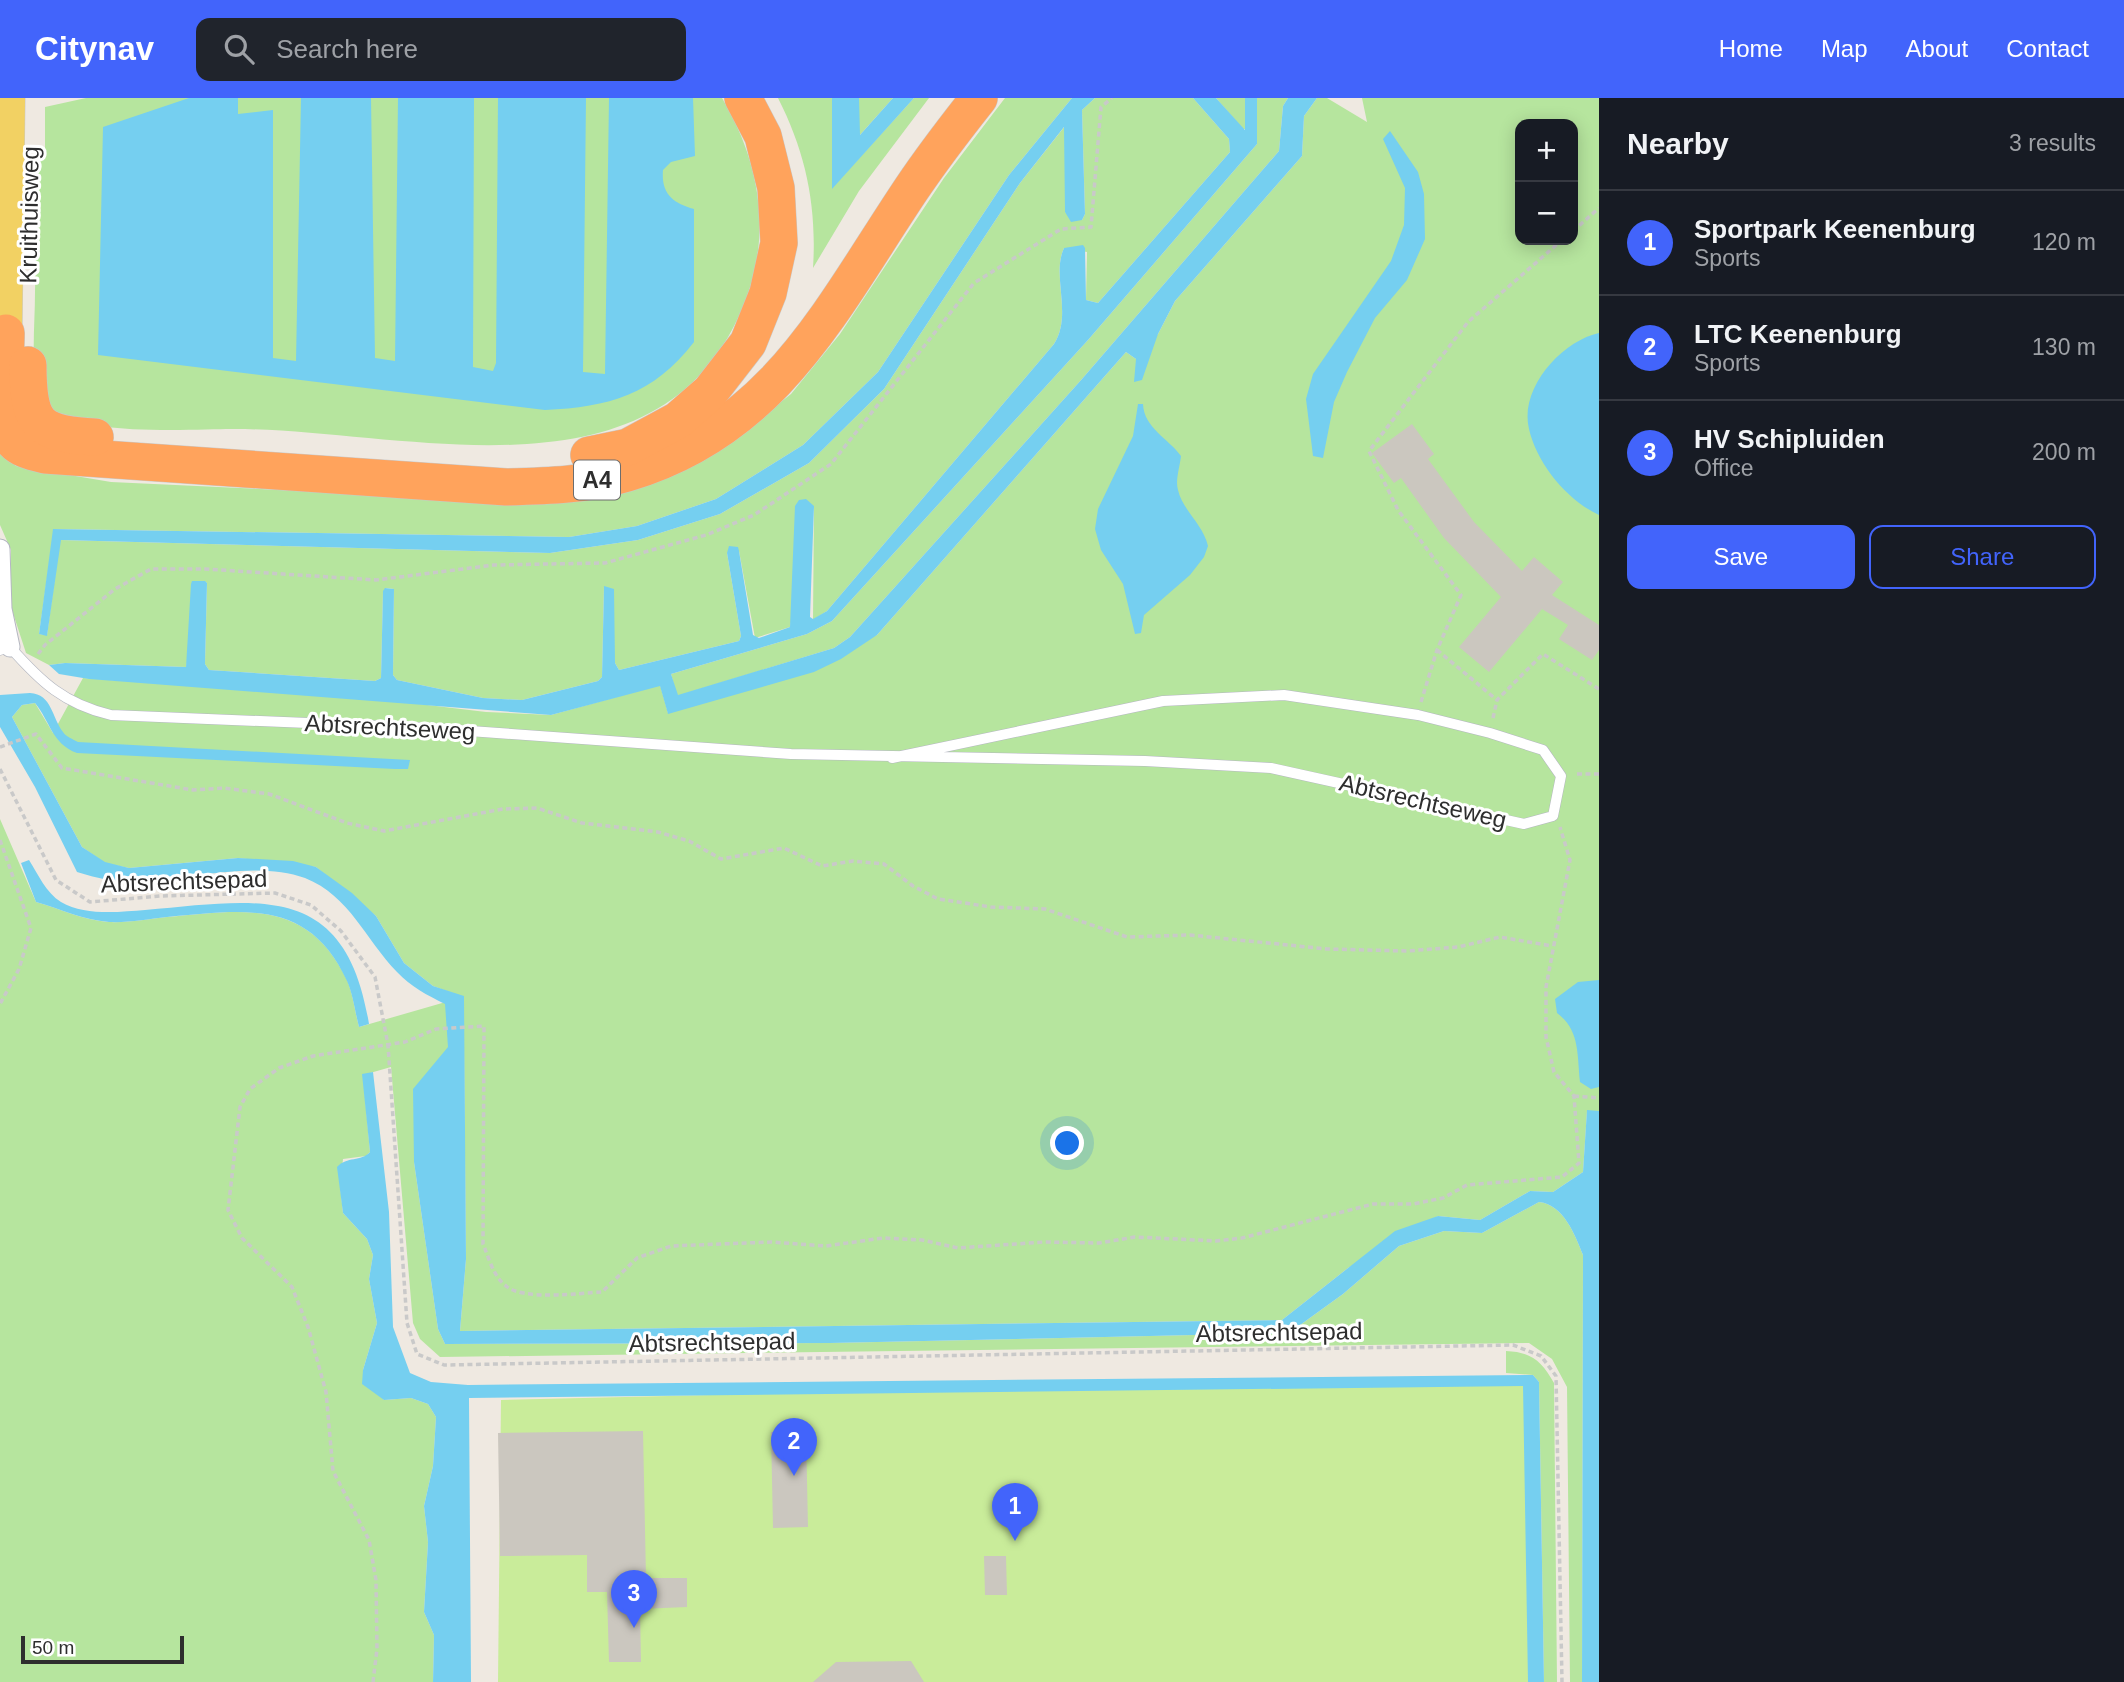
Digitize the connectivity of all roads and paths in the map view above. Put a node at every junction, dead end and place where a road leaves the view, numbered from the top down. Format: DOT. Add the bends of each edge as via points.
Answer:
graph roads {
  1 [pos="9,98"];
  2 [pos="30,98"];
  3 [pos="743,98"];
  4 [pos="979,98"];
  5 [pos="19,163"];
  6 [pos="1599,208"];
  7 [pos="1578,227"];
  8 [pos="1556,245"];
  9 [pos="17,332"];
  10 [pos="0,549"];
  11 [pos="5,649"];
  12 [pos="1437,650"];
  13 [pos="1599,689"];
  14 [pos="1418,715"];
  15 [pos="1,747"];
  16 [pos="892,758"];
  17 [pos="0,769"];
  18 [pos="1599,774"];
  19 [pos="1561,776"];
  20 [pos="1553,816"];
  21 [pos="0,840"];
  22 [pos="1552,946"];
  23 [pos="0,1004"];
  24 [pos="388,1045"];
  25 [pos="1574,1096"];
  26 [pos="1599,1098"];
  27 [pos="373,1682"];
  28 [pos="1562,1682"];
  1 -- 5 [label="main road, Kruithuisweg"];
  2 -- 5 [label="main road, Kruithuisweg"];
  3 -- 9 [label="highway, A4" via="763,136 776,188 779,243 768,293 748,343 710,392 678,419 628,447 570,459 502,463 53,433 40,426 30,408"];
  4 -- 9 [label="highway, A4" via="912,188 828,319 772,387 712,436 626,473 553,486 506,487 38,453 20,447 11,438 7,423"];
  5 -- 9 [label="main road, Kruithuisweg"];
  6 -- 7 [label="path"];
  8 -- 12 [label="path" via="1468,322 1369,451 1398,510 1461,595"];
  10 -- 11 [label="street, Abtsrechtseweg"];
  11 -- 16 [label="lane, Abtsrechtseweg" via="80,708 111,715 428,728"];
  12 -- 13 [label="path" via="1497,700 1543,654"];
  12 -- 14 [label="path"];
  14 -- 16 [label="lane, Abtsrechtseweg" via="1284,695 1163,701"];
  14 -- 19 [label="lane, Abtsrechtseweg" via="1543,750"];
  15 -- 22 [label="path" via="36,734 62,768 193,790 224,788 269,794 347,823 384,831 503,809 537,808 582,822 658,832 689,841 721,859 784,848 822,866 853,861 884,864 937,899 1045,909 1127,937 1190,935 1327,949 1406,951 1458,947 1500,937"];
  16 -- 20 [label="lane, Abtsrechtseweg" via="1145,761 1271,768 1524,824"];
  17 -- 24 [label="path, Abtsrechtsepad" via="56,880 90,902 275,893 311,905 341,931 375,977"];
  18 -- 19 [label="path"];
  19 -- 20 [label="lane"];
  20 -- 22 [label="path" via="1570,860"];
  21 -- 23 [label="path" via="31,928 19,969"];
  22 -- 25 [label="path" via="1546,1037 1554,1072"];
  24 -- 25 [label="path" via="436,1029 484,1026 483,1244 496,1276 507,1288 532,1294 602,1292 637,1258 671,1246 771,1242 826,1246 883,1238 958,1248 1135,1237 1242,1238 1342,1210 1443,1198 1467,1185 1562,1177 1579,1163"];
  24 -- 27 [label="path" via="313,1056 279,1068 250,1089 240,1107 228,1210 242,1238 292,1287 308,1327 326,1392 333,1471 369,1540 376,1580"];
  24 -- 28 [label="path, Abtsrechtsepad" via="407,1324 417,1354 444,1365 1513,1345 1541,1356 1556,1376"];
  25 -- 26 [label="path"];
}
